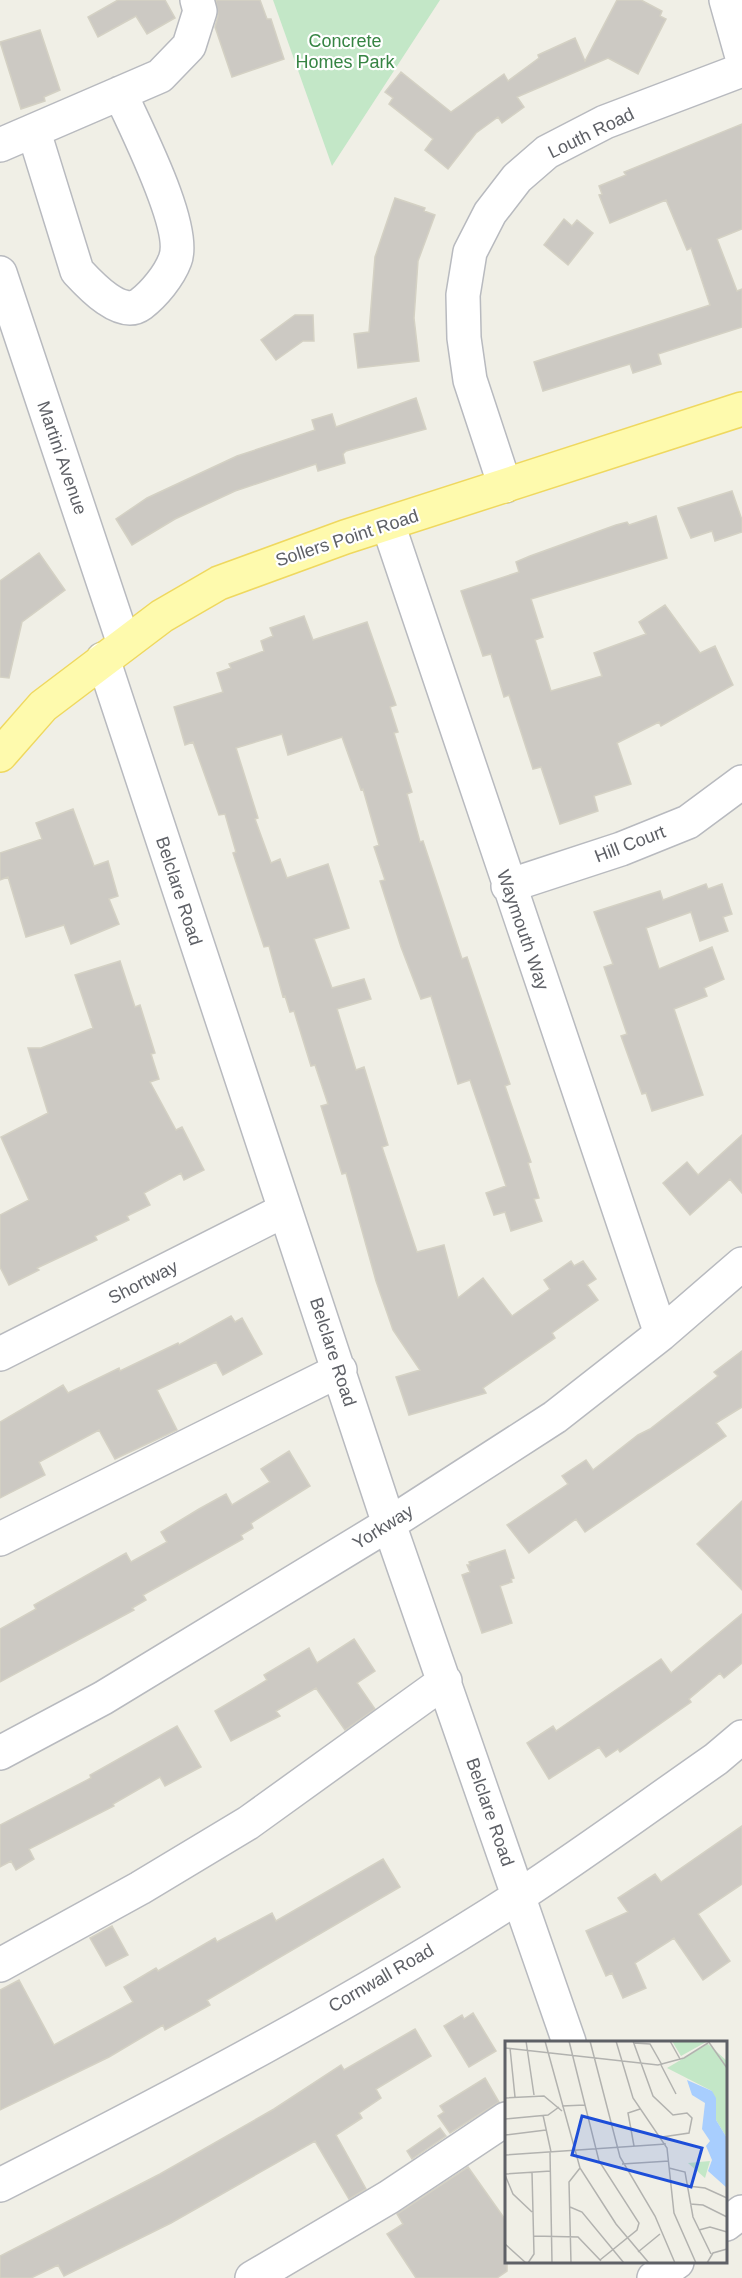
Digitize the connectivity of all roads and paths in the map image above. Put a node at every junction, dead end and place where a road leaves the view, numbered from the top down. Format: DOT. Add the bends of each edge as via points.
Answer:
graph roads {
  1 [pos="197,0"];
  2 [pos="726,0"];
  3 [pos="742,57"];
  4 [pos="742,70"];
  5 [pos="120,93"];
  6 [pos="34,132"];
  7 [pos="0,145"];
  8 [pos="0,273"];
  9 [pos="742,409"];
  10 [pos="505,486"];
  11 [pos="388,524"];
  12 [pos="113,652"];
  13 [pos="0,755"];
  14 [pos="742,782"];
  15 [pos="508,886"];
  16 [pos="285,1210"];
  17 [pos="742,1264"];
  18 [pos="661,1334"];
  19 [pos="0,1354"];
  20 [pos="340,1370"];
  21 [pos="389,1524"];
  22 [pos="0,1539"];
  23 [pos="445,1681"];
  24 [pos="742,1737"];
  25 [pos="0,1753"];
  26 [pos="519,1895"];
  27 [pos="0,1965"];
  28 [pos="568,2041"];
  29 [pos="505,2120"];
  30 [pos="0,2185"];
  31 [pos="742,2212"];
  32 [pos="727,2223"];
  33 [pos="252,2278"];
  1 -- 5 [label="street" via="200,11 189,46 160,76"];
  2 -- 3 [label="street"];
  4 -- 10 [label="street, Louth Road" via="605,122 547,152 517,178 490,213 470,252 463,295 464,338 470,380"];
  5 -- 6 [label="street"];
  5 -- 6 [label="street" via="174,218 176,259 156,290 139,306 122,307 91,287 77,271"];
  6 -- 7 [label="street"];
  8 -- 12 [label="street, Martini Avenue"];
  9 -- 10 [label="main road, Sollers Point Road"];
  10 -- 11 [label="main road, Sollers Point Road"];
  11 -- 12 [label="main road, Sollers Point Road" via="219,583 162,616"];
  11 -- 15 [label="street, Waymouth Way"];
  12 -- 13 [label="main road, Sollers Point Road" via="43,706"];
  12 -- 16 [label="street, Belclare Road"];
  14 -- 15 [label="street, Hill Court" via="688,822"];
  15 -- 18 [label="street, Waymouth Way"];
  16 -- 19 [label="street, Shortway"];
  16 -- 20 [label="street, Belclare Road"];
  17 -- 18 [label="street, Yorkway"];
  18 -- 21 [label="street, Yorkway" via="555,1417"];
  20 -- 21 [label="street, Belclare Road"];
  20 -- 22 [label="street"];
  21 -- 23 [label="street, Belclare Road"];
  21 -- 25 [label="street, Yorkway" via="103,1698"];
  23 -- 26 [label="street, Belclare Road"];
  23 -- 27 [label="street" via="248,1823"];
  24 -- 26 [label="street, Cornwall Road"];
  26 -- 28 [label="street, Belclare Road"];
  26 -- 30 [label="street, Cornwall Road" via="406,1965 233,2062"];
  29 -- 33 [label="street" via="389,2198"];
  31 -- 32 [label="street"];
}
